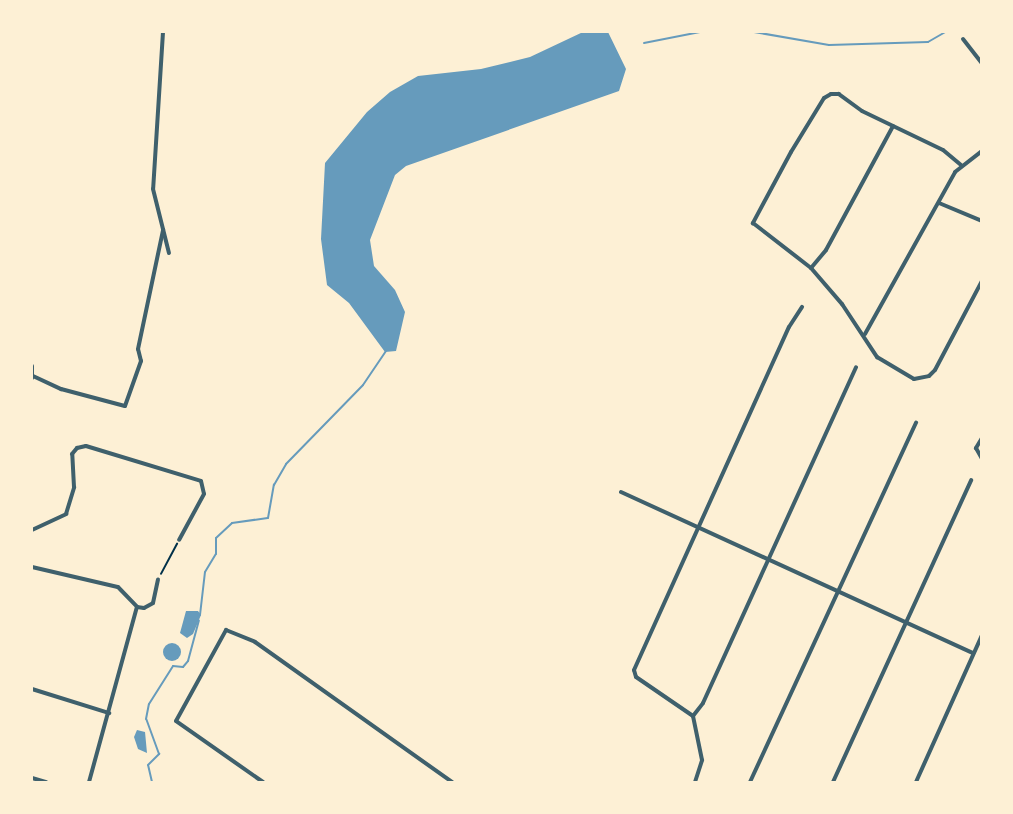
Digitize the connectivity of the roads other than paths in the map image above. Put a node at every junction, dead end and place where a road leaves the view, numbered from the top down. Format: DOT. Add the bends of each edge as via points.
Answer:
graph roads {
  1 [pos="163,32"];
  2 [pos="963,39"];
  3 [pos="981,63"];
  4 [pos="893,126"];
  5 [pos="981,151"];
  6 [pos="961,165"];
  7 [pos="939,203"];
  8 [pos="981,222"];
  9 [pos="163,230"];
  10 [pos="169,253"];
  11 [pos="811,268"];
  12 [pos="981,281"];
  13 [pos="802,307"];
  14 [pos="865,334"];
  15 [pos="32,366"];
  16 [pos="856,367"];
  17 [pos="32,377"];
  18 [pos="916,422"];
  19 [pos="981,438"];
  20 [pos="981,459"];
  21 [pos="971,480"];
  22 [pos="621,492"];
  23 [pos="699,527"];
  24 [pos="32,530"];
  25 [pos="179,540"];
  26 [pos="768,559"];
  27 [pos="32,567"];
  28 [pos="158,580"];
  29 [pos="837,591"];
  30 [pos="137,607"];
  31 [pos="908,622"];
  32 [pos="981,635"];
  33 [pos="972,653"];
  34 [pos="32,689"];
  35 [pos="109,713"];
  36 [pos="693,716"];
  37 [pos="32,778"];
  38 [pos="46,783"];
  39 [pos="89,783"];
  40 [pos="263,783"];
  41 [pos="452,783"];
  42 [pos="695,783"];
  43 [pos="750,783"];
  44 [pos="833,783"];
  45 [pos="916,783"];
  1 -- 9 [label="street" via="153,189"];
  2 -- 3 [label="street"];
  4 -- 6 [label="street" via="943,150"];
  4 -- 11 [label="street" via="826,250"];
  4 -- 11 [label="street" via="838,94 827,95 790,152 753,223"];
  5 -- 6 [label="street"];
  6 -- 7 [label="street"];
  7 -- 8 [label="street"];
  7 -- 14 [label="street"];
  9 -- 10 [label="street"];
  9 -- 17 [label="street" via="138,349 141,362 125,406"];
  11 -- 14 [label="street"];
  12 -- 14 [label="street" via="929,376 914,379 888,365 877,357"];
  13 -- 23 [label="street" via="789,327"];
  15 -- 17 [label="street"];
  16 -- 26 [label="street"];
  18 -- 29 [label="street"];
  19 -- 20 [label="street" via="976,448"];
  21 -- 31 [label="street"];
  22 -- 23 [label="street"];
  23 -- 26 [label="street"];
  23 -- 36 [label="street" via="634,670 636,676"];
  24 -- 25 [label="street" via="66,514 74,487 72,454 86,446 201,481 204,494"];
  26 -- 29 [label="street"];
  26 -- 36 [label="street"];
  27 -- 30 [label="street" via="118,587"];
  28 -- 30 [label="street" via="151,605"];
  29 -- 31 [label="street"];
  29 -- 43 [label="street"];
  30 -- 35 [label="street"];
  31 -- 33 [label="street"];
  31 -- 44 [label="street"];
  32 -- 33 [label="street"];
  33 -- 45 [label="street"];
  34 -- 35 [label="street"];
  35 -- 39 [label="street"];
  36 -- 42 [label="street" via="702,760"];
  37 -- 38 [label="street"];
  40 -- 41 [label="street" via="176,721 226,630 255,642"];
}
